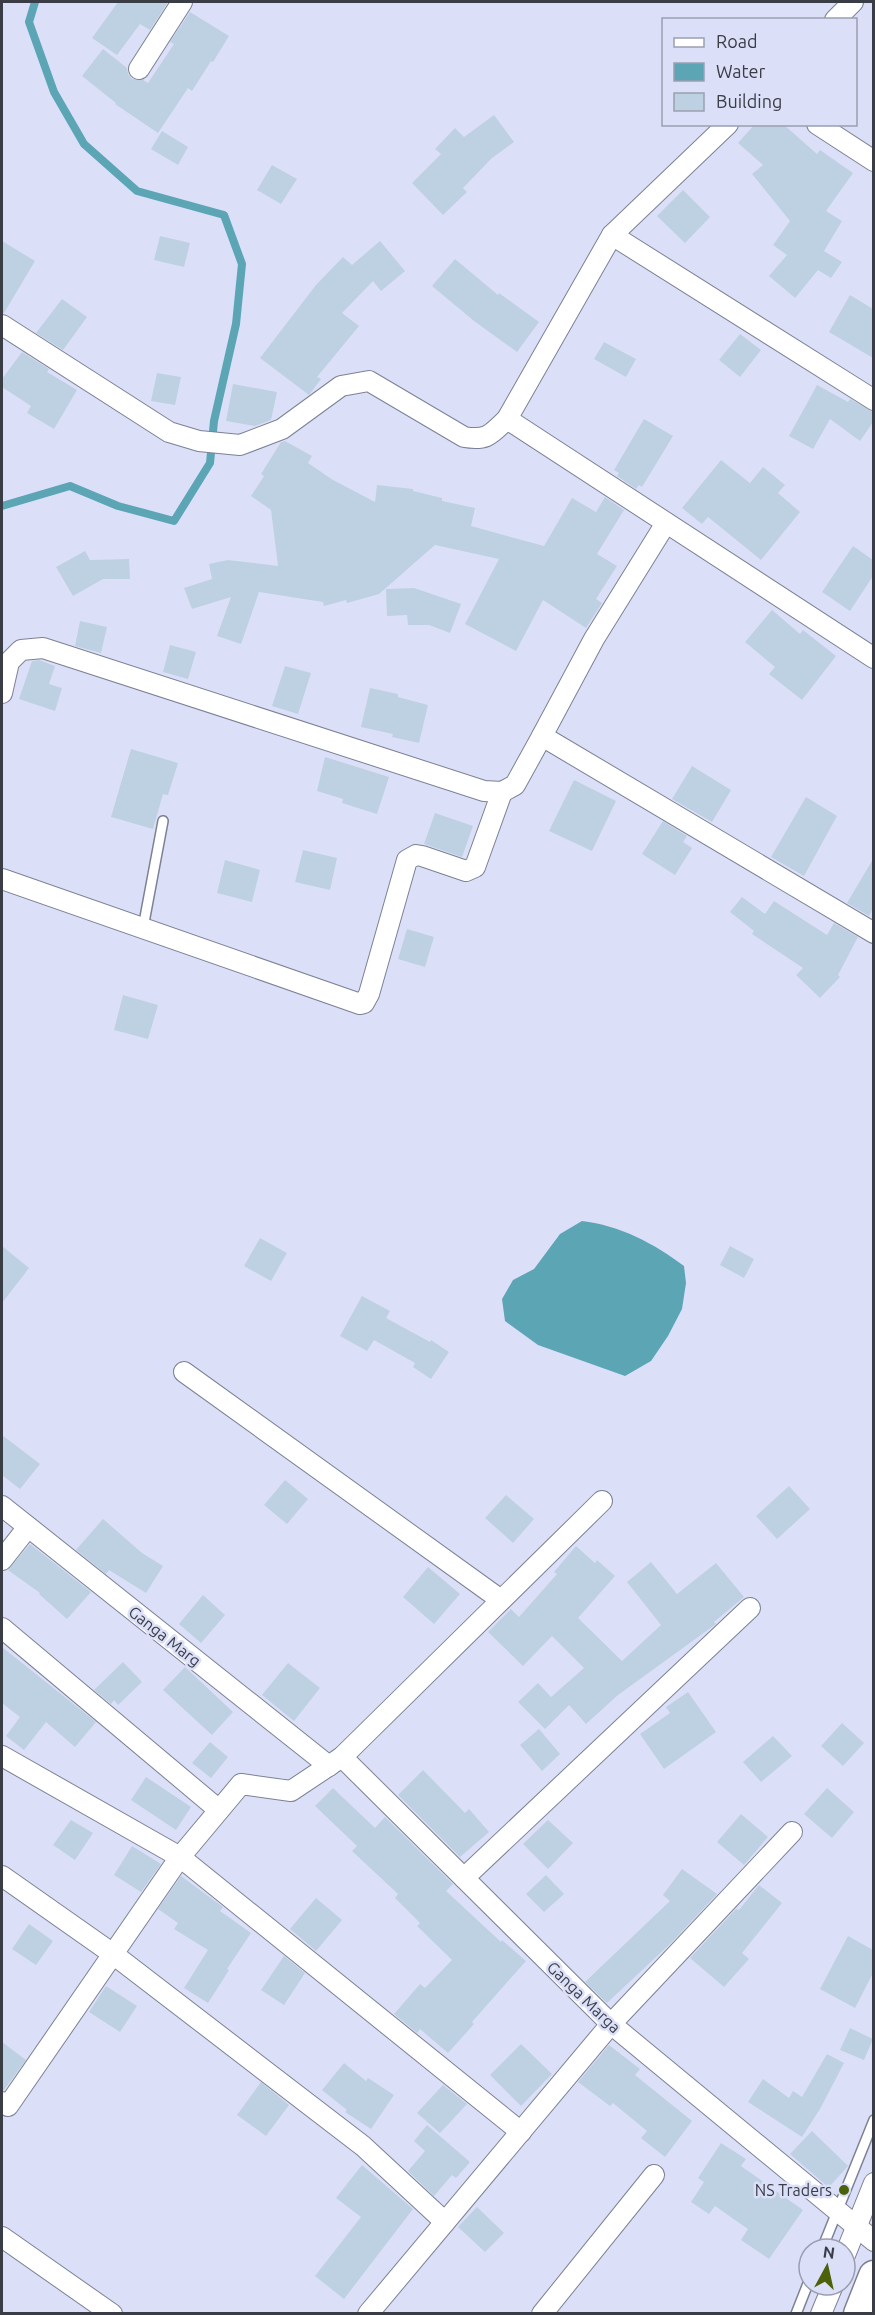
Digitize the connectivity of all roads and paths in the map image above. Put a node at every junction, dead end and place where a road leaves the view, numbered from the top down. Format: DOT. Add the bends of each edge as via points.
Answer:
graph roads {
  1 [pos="182,2"];
  2 [pos="853,2"];
  3 [pos="837,18"];
  4 [pos="139,69"];
  5 [pos="726,126"];
  6 [pos="820,126"];
  7 [pos="873,161"];
  8 [pos="612,235"];
  9 [pos="2,325"];
  10 [pos="873,400"];
  11 [pos="507,418"];
  12 [pos="666,523"];
  13 [pos="873,658"];
  14 [pos="2,693"];
  15 [pos="542,736"];
  16 [pos="502,792"];
  17 [pos="163,821"];
  18 [pos="2,879"];
  19 [pos="142,928"];
  20 [pos="873,933"];
  21 [pos="184,1372"];
  22 [pos="602,1501"];
  23 [pos="2,1506"];
  24 [pos="28,1527"];
  25 [pos="2,1560"];
  26 [pos="501,1600"];
  27 [pos="750,1608"];
  28 [pos="2,1628"];
  29 [pos="2,1756"];
  30 [pos="336,1762"];
  31 [pos="219,1810"];
  32 [pos="792,1832"];
  33 [pos="180,1857"];
  34 [pos="2,1876"];
  35 [pos="464,1878"];
  36 [pos="113,1954"];
  37 [pos="611,2024"];
  38 [pos="2,2102"];
  39 [pos="873,2120"];
  40 [pos="521,2132"];
  41 [pos="654,2175"];
  42 [pos="873,2183"];
  43 [pos="837,2209"];
  44 [pos="445,2222"];
  45 [pos="856,2227"];
  46 [pos="2,2237"];
  47 [pos="826,2237"];
  48 [pos="852,2237"];
  49 [pos="873,2241"];
  50 [pos="873,2276"];
  51 [pos="802,2297"];
  52 [pos="828,2297"];
  53 [pos="112,2313"];
  54 [pos="368,2313"];
  55 [pos="542,2313"];
  56 [pos="796,2313"];
  57 [pos="821,2313"];
  58 [pos="859,2313"];
  1 -- 4 [label="street"];
  2 -- 3 [label="street"];
  5 -- 8 [label="street"];
  6 -- 7 [label="street"];
  8 -- 10 [label="street"];
  8 -- 11 [label="street"];
  9 -- 11 [label="street" via="169,432 199,441 240,445 282,429 341,386 369,381 464,437 488,437"];
  11 -- 12 [label="street"];
  12 -- 13 [label="street"];
  12 -- 15 [label="street" via="594,639"];
  14 -- 16 [label="street" via="9,662 21,650 43,648 484,791"];
  15 -- 16 [label="street" via="515,785"];
  15 -- 20 [label="street"];
  16 -- 19 [label="street" via="473,869 466,871 422,856 407,860 364,1003 357,1004"];
  17 -- 19 [label="lane"];
  18 -- 19 [label="street"];
  21 -- 26 [label="street"];
  22 -- 26 [label="street"];
  23 -- 24 [label="street, Ganga Marg"];
  24 -- 25 [label="street"];
  24 -- 30 [label="street, Ganga Marg"];
  26 -- 30 [label="street"];
  27 -- 35 [label="street"];
  28 -- 31 [label="street"];
  29 -- 33 [label="street"];
  30 -- 31 [label="street" via="291,1791 241,1784"];
  30 -- 35 [label="street, Ganga Marga"];
  31 -- 33 [label="street"];
  32 -- 37 [label="street"];
  33 -- 36 [label="street"];
  33 -- 40 [label="street"];
  34 -- 36 [label="street"];
  35 -- 37 [label="street, Ganga Marga"];
  36 -- 38 [label="street" via="8,2106"];
  36 -- 44 [label="street" via="363,2146"];
  37 -- 40 [label="street"];
  37 -- 43 [label="street, Ganga Marga"];
  39 -- 43 [label="lane"];
  40 -- 44 [label="street"];
  41 -- 55 [label="street"];
  42 -- 45 [label="street"];
  43 -- 45 [label="street, Ganga Marga"];
  43 -- 47 [label="lane"];
  44 -- 54 [label="street"];
  45 -- 48 [label="street"];
  45 -- 49 [label="street, Ganga Marga"];
  46 -- 53 [label="street"];
  50 -- 58 [label="main road"];
  51 -- 56 [label="lane"];
  52 -- 57 [label="street"];
}
